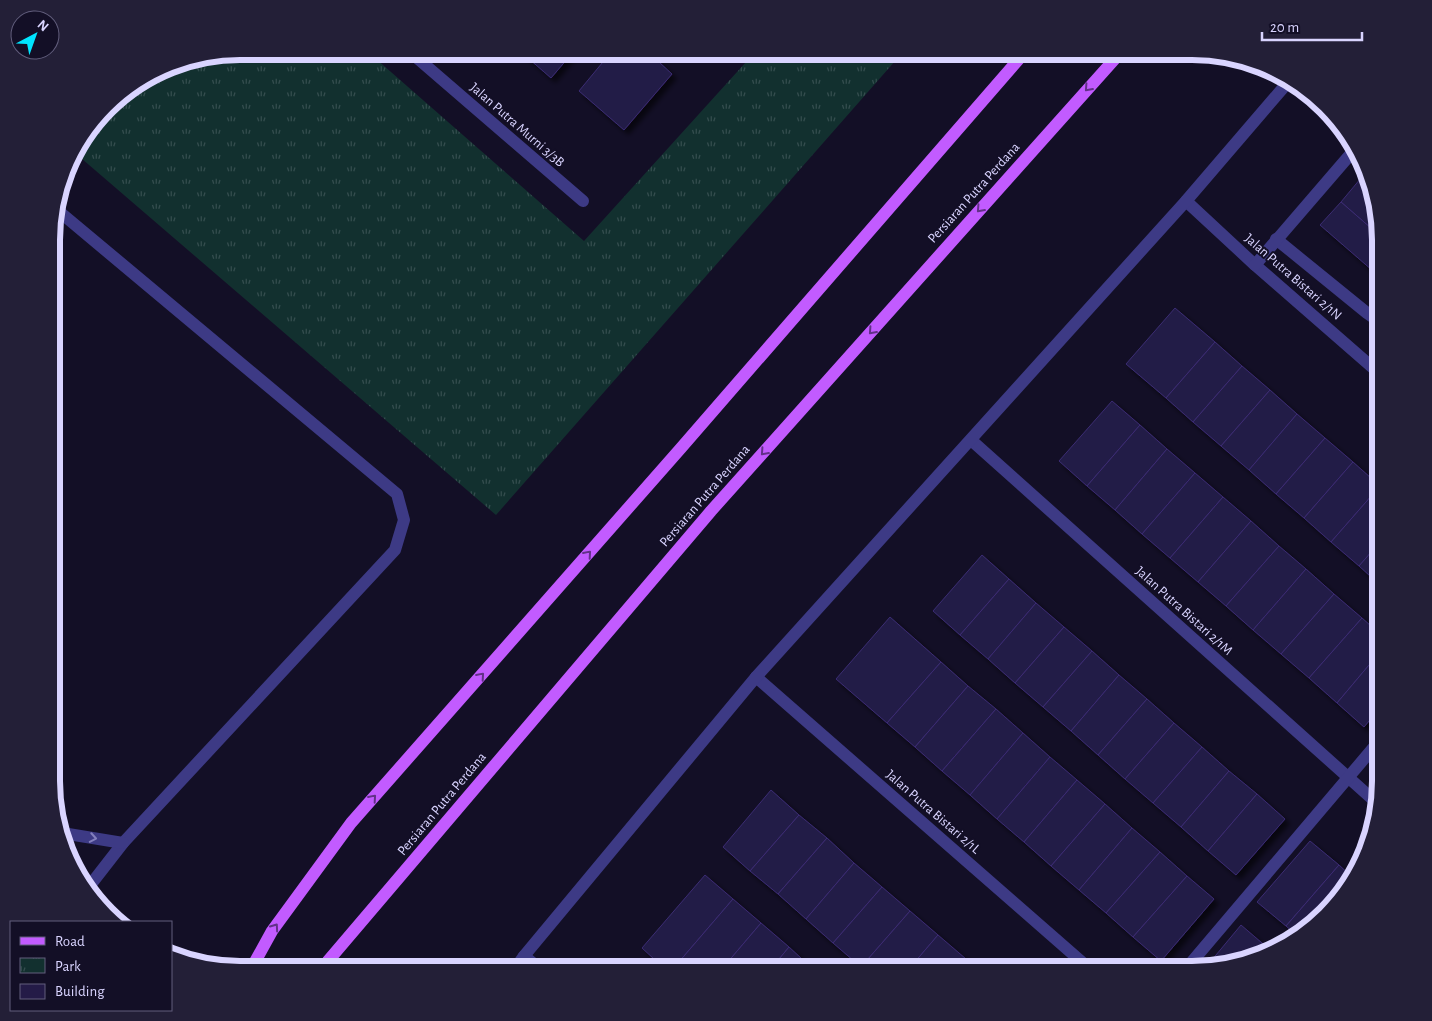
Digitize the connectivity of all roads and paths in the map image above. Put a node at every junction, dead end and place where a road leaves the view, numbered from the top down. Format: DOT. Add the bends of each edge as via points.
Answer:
graph roads {
  1 [pos="419,60"];
  2 [pos="1017,60"];
  3 [pos="1114,60"];
  4 [pos="1285,86"];
  5 [pos="1350,154"];
  6 [pos="583,201"];
  7 [pos="1186,202"];
  8 [pos="62,214"];
  9 [pos="1276,239"];
  10 [pos="1255,265"];
  11 [pos="1372,316"];
  12 [pos="1372,367"];
  13 [pos="971,440"];
  14 [pos="756,677"];
  15 [pos="1372,749"];
  16 [pos="1348,777"];
  17 [pos="1371,798"];
  18 [pos="68,834"];
  19 [pos="123,843"];
  20 [pos="92,883"];
  21 [pos="524,956"];
  22 [pos="255,961"];
  23 [pos="329,961"];
  24 [pos="521,961"];
  25 [pos="530,961"];
  26 [pos="1081,961"];
  27 [pos="1193,961"];
  1 -- 6 [label="street, Jalan Putra Murni 3/3B"];
  22 -- 2 [label="main road, one-way" via="272,931 351,823 688,441"];
  3 -- 23 [label="main road, Persiaran Putra Perdana, one-way" via="711,511"];
  4 -- 7 [label="street"];
  5 -- 9 [label="street"];
  7 -- 10 [label="street, Jalan Putra Bistari 2/1N"];
  7 -- 13 [label="street"];
  8 -- 19 [label="street" via="398,494 404,520 395,550"];
  9 -- 10 [label="street"];
  9 -- 11 [label="street"];
  10 -- 12 [label="street, Jalan Putra Bistari 2/1N"];
  13 -- 14 [label="street"];
  13 -- 16 [label="street, Jalan Putra Bistari 2/1M"];
  14 -- 21 [label="street"];
  14 -- 26 [label="street, Jalan Putra Bistari 2/1L"];
  15 -- 16 [label="street"];
  16 -- 17 [label="street, Jalan Putra Bistari 2/1M"];
  16 -- 27 [label="street"];
  18 -- 19 [label="street, one-way"];
  19 -- 20 [label="street"];
  21 -- 24 [label="street"];
  21 -- 25 [label="street"];
}
